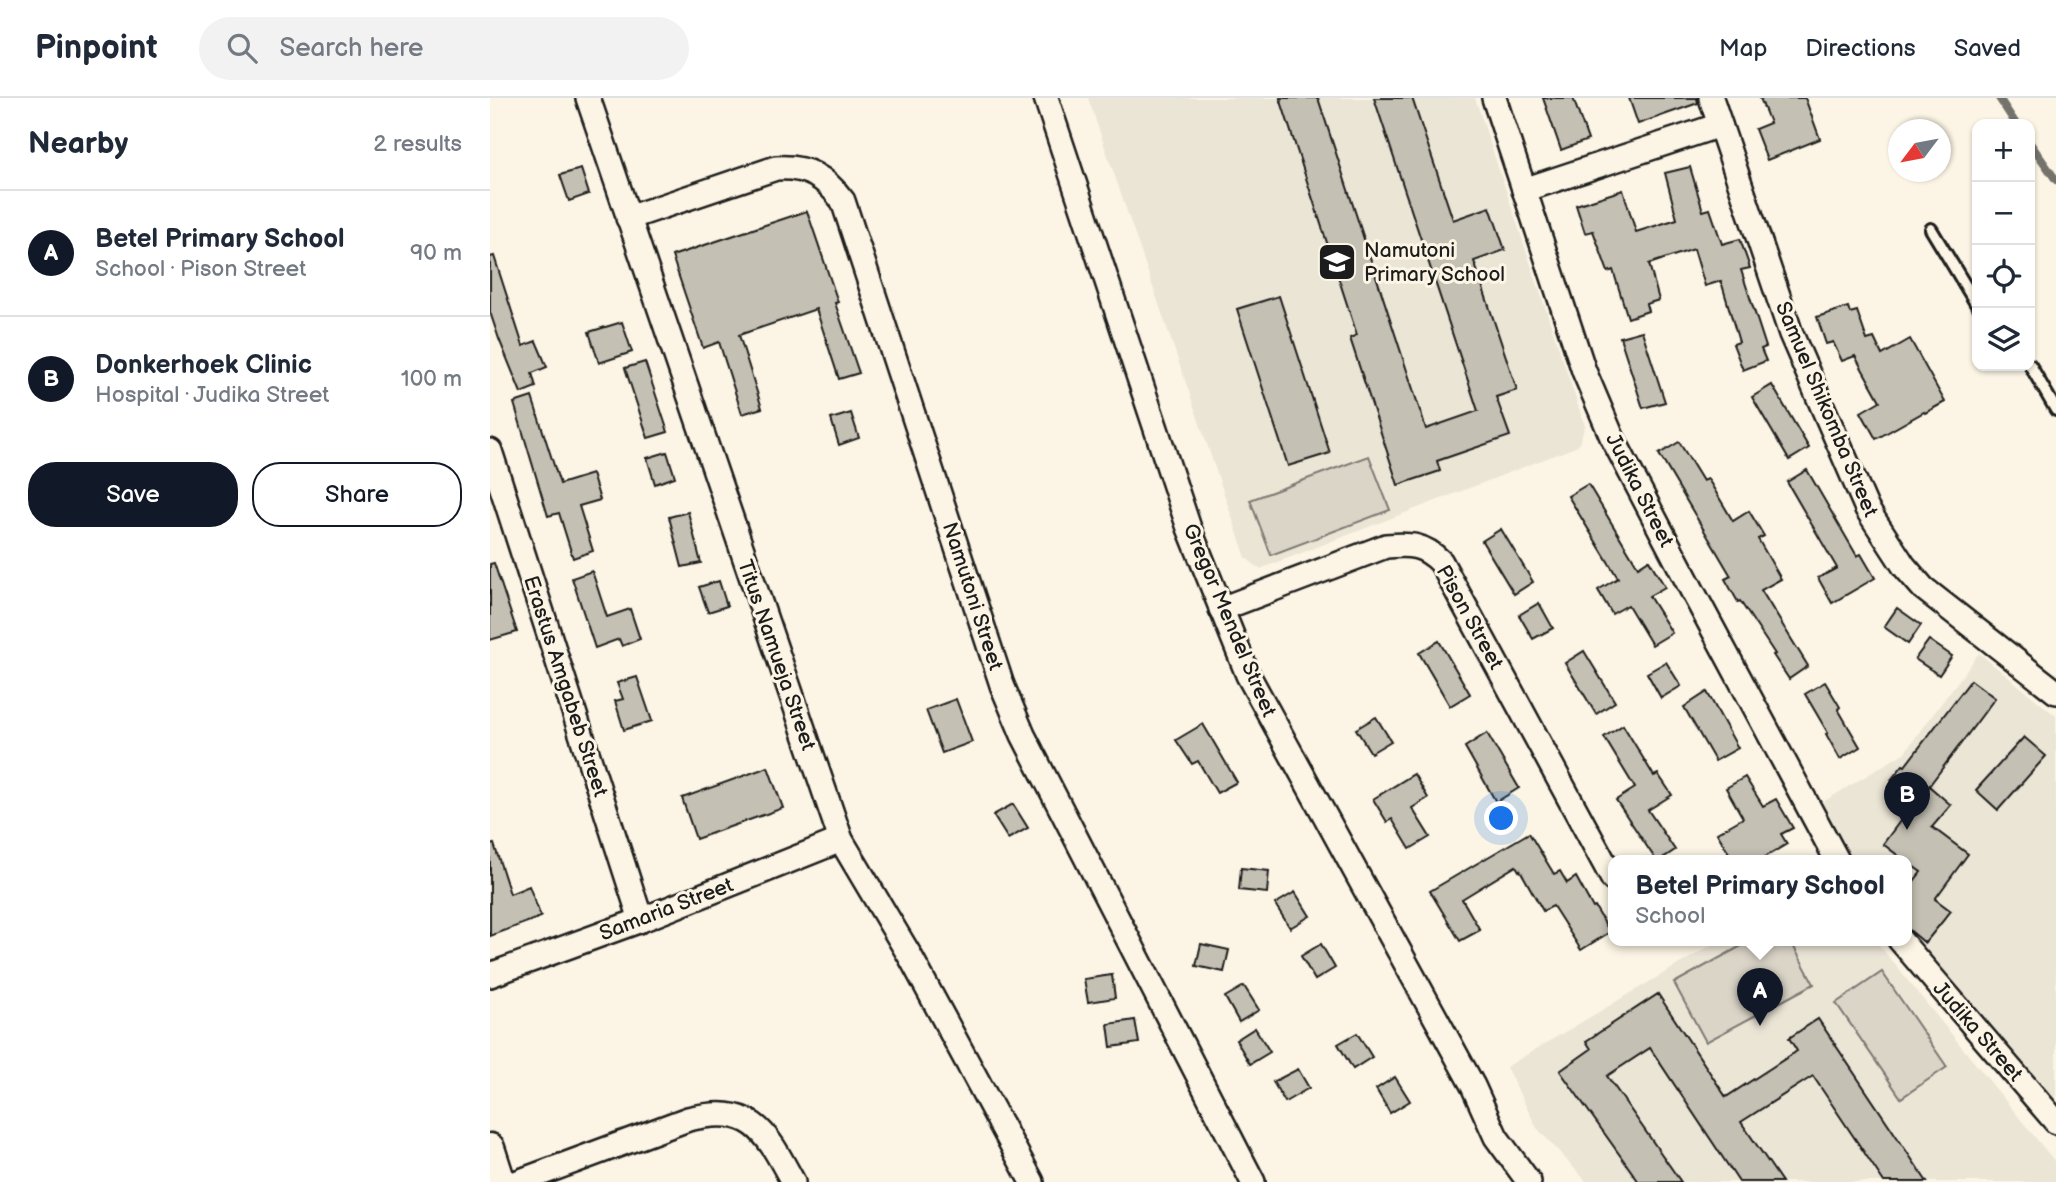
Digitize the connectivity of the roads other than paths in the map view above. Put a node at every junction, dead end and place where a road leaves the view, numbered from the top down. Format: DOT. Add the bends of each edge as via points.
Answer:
graph roads {
  1 [pos="588,98"];
  2 [pos="1046,98"];
  3 [pos="1494,98"];
  4 [pos="1711,98"];
  5 [pos="1720,125"];
  6 [pos="1524,190"];
  7 [pos="628,218"];
  8 [pos="1931,229"];
  9 [pos="1972,297"];
  10 [pos="2033,371"];
  11 [pos="2056,410"];
  12 [pos="490,451"];
  13 [pos="1221,609"];
  14 [pos="2056,692"];
  15 [pos="841,840"];
  16 [pos="1828,855"];
  17 [pos="1608,870"];
  18 [pos="641,920"];
  19 [pos="1905,946"];
  20 [pos="490,975"];
  21 [pos="2056,1122"];
  22 [pos="490,1148"];
  23 [pos="501,1182"];
  24 [pos="518,1182"];
  25 [pos="793,1182"];
  26 [pos="1032,1182"];
  27 [pos="1253,1182"];
  28 [pos="1529,1182"];
  1 -- 7 [label="street, Titus Namueja Street"];
  2 -- 13 [label="street, Gregor Mendel Street" via="1185,515"];
  3 -- 6 [label="street, Judika Street"];
  4 -- 5 [label="street, Samuel Shikomba Street"];
  5 -- 6 [label="street"];
  5 -- 14 [label="street, Samuel Shikomba Street" via="1791,334 1867,509 1923,588"];
  6 -- 16 [label="street, Judika Street" via="1584,371 1612,436 1765,724"];
  7 -- 15 [label="street, Titus Namueja Street"];
  7 -- 27 [label="street, Namutoni Street" via="776,168 795,167 812,173 831,185 843,201 1002,685 1023,735"];
  8 -- 9 [label="lane"];
  10 -- 11 [label="lane"];
  12 -- 18 [label="street, Erastus Amgabeb Street"];
  13 -- 17 [label="street, Pison Street" via="1386,546 1420,546 1432,553"];
  13 -- 28 [label="street, Gregor Mendel Street" via="1281,738 1473,1086 1496,1137"];
  15 -- 18 [label="street, Samaria Street"];
  15 -- 26 [label="street, Titus Namueja Street" via="910,956"];
  18 -- 20 [label="street, Samaria Street"];
  19 -- 21 [label="street, Judika Street"];
  22 -- 23 [label="street"];
  24 -- 25 [label="street" via="712,1114 740,1116 763,1132"];
}
